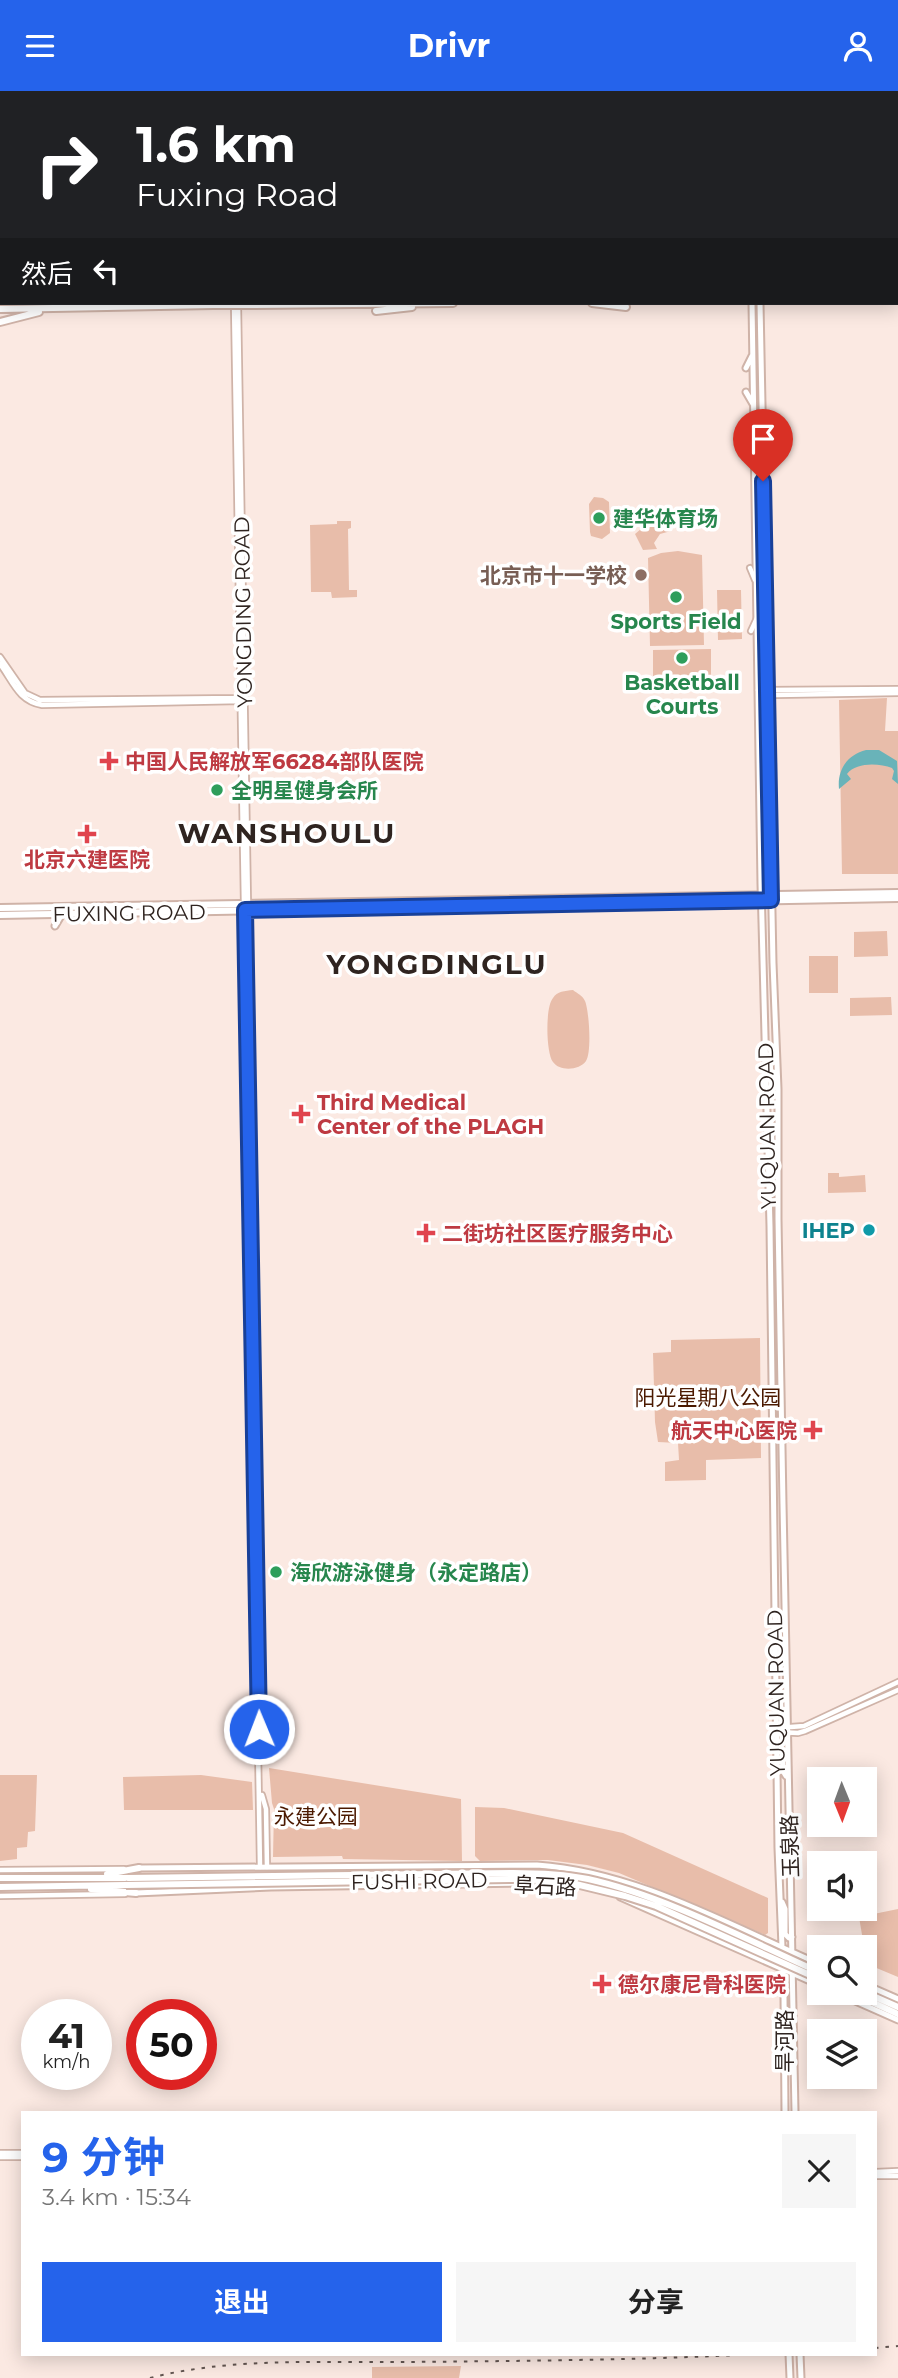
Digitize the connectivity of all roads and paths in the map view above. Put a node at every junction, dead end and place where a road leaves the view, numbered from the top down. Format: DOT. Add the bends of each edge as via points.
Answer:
graph roads {
  1 [pos="213,305"];
  2 [pos="213,305"];
  3 [pos="236,305"];
  4 [pos="247,305"];
  5 [pos="424,305"];
  6 [pos="609,305"];
  7 [pos="752,305"];
  8 [pos="760,305"];
  9 [pos="626,307"];
  10 [pos="0,309"];
  11 [pos="59,309"];
  12 [pos="376,311"];
  13 [pos="0,322"];
  14 [pos="753,353"];
  15 [pos="746,369"];
  16 [pos="746,391"];
  17 [pos="754,406"];
  18 [pos="750,568"];
  19 [pos="757,584"];
  20 [pos="757,617"];
  21 [pos="751,631"];
  22 [pos="0,657"];
  23 [pos="0,664"];
  24 [pos="758,690"];
  25 [pos="898,691"];
  26 [pos="767,692"];
  27 [pos="242,700"];
  28 [pos="898,895"];
  29 [pos="762,897"];
  30 [pos="771,897"];
  31 [pos="246,906"];
  32 [pos="0,908"];
  33 [pos="62,914"];
  34 [pos="0,915"];
  35 [pos="55,926"];
  36 [pos="778,1225"];
  37 [pos="770,1226"];
  38 [pos="773,1472"];
  39 [pos="783,1478"];
  40 [pos="773,1510"];
  41 [pos="783,1513"];
  42 [pos="898,1682"];
  43 [pos="777,1686"];
  44 [pos="898,1690"];
  45 [pos="788,1711"];
  46 [pos="777,1730"];
  47 [pos="788,1731"];
  48 [pos="777,1752"];
  49 [pos="788,1778"];
  50 [pos="260,1787"];
  51 [pos="343,1866"];
  52 [pos="260,1867"];
  53 [pos="267,1867"];
  54 [pos="139,1868"];
  55 [pos="0,1870"];
  56 [pos="91,1877"];
  57 [pos="0,1878"];
  58 [pos="127,1881"];
  59 [pos="54,1885"];
  60 [pos="0,1887"];
  61 [pos="277,1887"];
  62 [pos="136,1893"];
  63 [pos="0,1896"];
  64 [pos="780,1896"];
  65 [pos="792,1937"];
  66 [pos="782,1948"];
  67 [pos="793,1953"];
  68 [pos="807,1959"];
  69 [pos="807,1967"];
  70 [pos="783,1969"];
  71 [pos="793,1973"];
  72 [pos="807,1974"];
  73 [pos="807,1979"];
  74 [pos="877,1990"];
  75 [pos="877,1998"];
  76 [pos="898,1999"];
  77 [pos="877,2004"];
  78 [pos="864,2005"];
  79 [pos="898,2007"];
  80 [pos="898,2014"];
  81 [pos="898,2020"];
  82 [pos="785,2111"];
  83 [pos="795,2111"];
  84 [pos="0,2155"];
  85 [pos="21,2155"];
  86 [pos="898,2173"];
  87 [pos="877,2174"];
  88 [pos="789,2356"];
  89 [pos="800,2356"];
  90 [pos="790,2378"];
  91 [pos="801,2378"];
  1 -- 4 [label="highway, bridge"];
  2 -- 11 [label="highway, bridge"];
  3 -- 27 [label="main road, YONGDING ROAD"];
  5 -- 12 [label="highway"];
  6 -- 9 [label="highway"];
  7 -- 14 [label="main road, YUQUAN ROAD"];
  8 -- 26 [label="main road, YUQUAN ROAD"];
  10 -- 11 [label="highway"];
  11 -- 13 [label="highway"];
  14 -- 15 [label="main road"];
  14 -- 17 [label="main road, YUQUAN ROAD"];
  16 -- 17 [label="main road"];
  17 -- 19 [label="main road, YUQUAN ROAD"];
  18 -- 19 [label="main road"];
  19 -- 20 [label="main road, YUQUAN ROAD"];
  20 -- 21 [label="main road"];
  20 -- 24 [label="main road, YUQUAN ROAD"];
  22 -- 27 [label="main road" via="25,693 40,700"];
  23 -- 27 [label="main road" via="20,695 42,705"];
  24 -- 26 [label="main road"];
  24 -- 29 [label="main road, YUQUAN ROAD"];
  25 -- 26 [label="main road"];
  26 -- 30 [label="main road, YUQUAN ROAD"];
  27 -- 31 [label="main road, YONGDING ROAD"];
  28 -- 30 [label="highway, FUXING ROAD"];
  29 -- 30 [label="highway, FUXING ROAD"];
  29 -- 31 [label="highway, FUXING ROAD"];
  29 -- 37 [label="main road, YUQUAN ROAD"];
  30 -- 36 [label="main road, YUQUAN ROAD"];
  31 -- 32 [label="highway, FUXING ROAD"];
  31 -- 33 [label="highway, FUXING ROAD"];
  31 -- 50 [label="main road, YONGDING ROAD"];
  33 -- 34 [label="highway, FUXING ROAD"];
  33 -- 35 [label="main road"];
  36 -- 37 [label="main road"];
  36 -- 39 [label="main road, YUQUAN ROAD"];
  37 -- 38 [label="main road, YUQUAN ROAD"];
  38 -- 39 [label="main road"];
  38 -- 40 [label="main road, YUQUAN ROAD"];
  39 -- 41 [label="main road, YUQUAN ROAD"];
  40 -- 41 [label="main road" via="779,1507"];
  40 -- 43 [label="main road, YUQUAN ROAD"];
  41 -- 45 [label="main road, 玉泉路"];
  42 -- 47 [label="main road"];
  43 -- 45 [label="main road" via="781,1712"];
  43 -- 46 [label="main road, YUQUAN ROAD"];
  44 -- 47 [label="main road" via="805,1731"];
  45 -- 47 [label="main road, 玉泉路"];
  46 -- 47 [label="main road"];
  46 -- 48 [label="main road, YUQUAN ROAD"];
  47 -- 49 [label="main road, 玉泉路"];
  48 -- 49 [label="main road" via="782,1752"];
  48 -- 64 [label="main road, YUQUAN ROAD"];
  49 -- 65 [label="main road, 玉泉路"];
  50 -- 52 [label="main road, YONGDING ROAD"];
  50 -- 53 [label="main road, YONGDING ROAD" via="266,1809"];
  51 -- 53 [label="main road, 阜石路"];
  51 -- 61 [label="main road" via="327,1874 276,1875 272,1881"];
  51 -- 66 [label="main road, 阜石路" via="537,1865 582,1870 656,1892"];
  52 -- 53 [label="main road, 阜石路"];
  52 -- 54 [label="main road, 阜石路"];
  54 -- 55 [label="main road, 阜石路"];
  54 -- 56 [label="highway"];
  56 -- 57 [label="highway, FUSHI ROAD"];
  56 -- 58 [label="highway, FUSHI ROAD"];
  58 -- 59 [label="highway, FUSHI ROAD"];
  58 -- 69 [label="highway, FUSHI ROAD, bridge" via="563,1875 606,1883 657,1901"];
  58 -- 72 [label="highway, FUSHI ROAD, bridge" via="563,1881 656,1906"];
  59 -- 60 [label="highway, FUSHI ROAD"];
  59 -- 62 [label="highway"];
  61 -- 62 [label="main road, 阜石路"];
  61 -- 70 [label="main road, 阜石路" via="529,1882 592,1889 643,1906"];
  62 -- 63 [label="main road, 阜石路"];
  64 -- 65 [label="main road" via="785,1934"];
  64 -- 66 [label="main road, YUQUAN ROAD"];
  65 -- 67 [label="main road, 玉泉路"];
  66 -- 67 [label="main road, 阜石路"];
  66 -- 70 [label="main road, 旱河路"];
  67 -- 68 [label="main road, 阜石路"];
  67 -- 71 [label="main road, 旱河路"];
  70 -- 71 [label="main road, 阜石路"];
  70 -- 82 [label="main road, 旱河路"];
  71 -- 73 [label="main road, 阜石路"];
  71 -- 83 [label="main road, 旱河路"];
  74 -- 76 [label="main road"];
  75 -- 79 [label="highway"];
  77 -- 80 [label="highway"];
  78 -- 81 [label="main road"];
  84 -- 85 [label="main road"];
  86 -- 87 [label="main road"];
  88 -- 90 [label="main road"];
  89 -- 91 [label="main road"];
}
